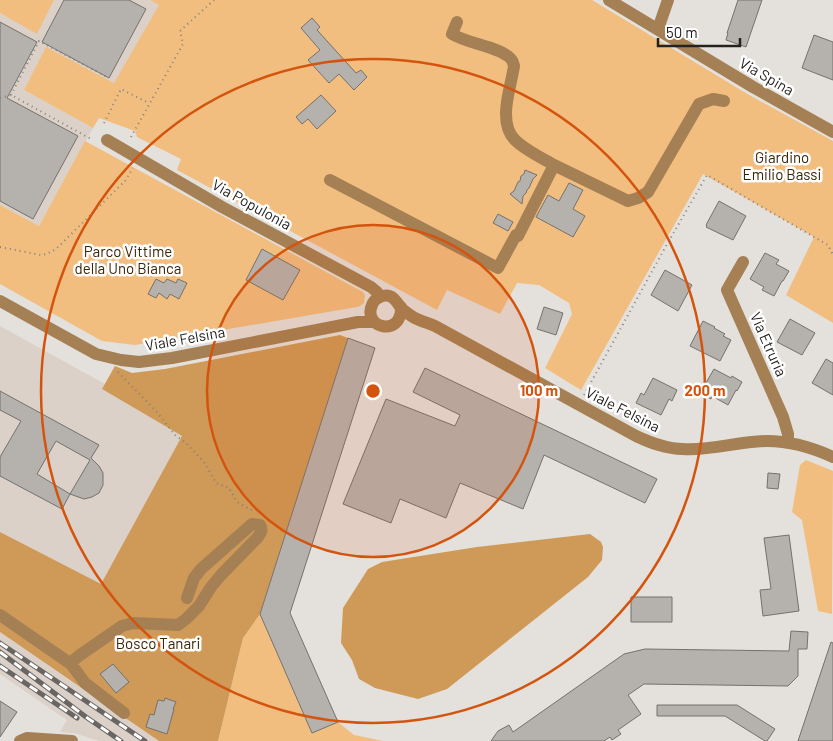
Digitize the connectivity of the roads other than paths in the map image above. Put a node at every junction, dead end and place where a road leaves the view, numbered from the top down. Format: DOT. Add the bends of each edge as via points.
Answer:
graph roads {
  1 [pos="609,0"];
  2 [pos="668,0"];
  3 [pos="457,22"];
  4 [pos="658,29"];
  5 [pos="724,101"];
  6 [pos="833,132"];
  7 [pos="107,140"];
  8 [pos="554,165"];
  9 [pos="330,180"];
  10 [pos="743,262"];
  11 [pos="380,296"];
  12 [pos="0,301"];
  13 [pos="400,313"];
  14 [pos="372,317"];
  15 [pos="788,442"];
  16 [pos="833,457"];
  17 [pos="187,598"];
  18 [pos="0,616"];
  19 [pos="70,664"];
  20 [pos="124,713"];
  21 [pos="20,741"];
  22 [pos="72,741"];
  1 -- 4 [label="street, Via Spina"];
  2 -- 4 [label="street"];
  3 -- 8 [label="street" via="452,34 505,54 512,60 514,66 506,111 510,134"];
  4 -- 6 [label="street, Via Spina"];
  5 -- 8 [label="street" via="713,99 699,104 648,192 638,198 628,201"];
  7 -- 11 [label="street, Via Populonia" via="222,207 371,287"];
  8 -- 9 [label="street" via="498,268"];
  10 -- 15 [label="street, Via Etruria" via="727,290 783,418"];
  11 -- 13 [label="street, Viale Felsina" via="395,299"];
  11 -- 14 [label="street" via="373,303"];
  12 -- 14 [label="street, Viale Felsina" via="96,354 139,362"];
  13 -- 14 [label="street, Viale Felsina" via="396,322 388,327"];
  13 -- 15 [label="street, Viale Felsina" via="435,326 652,443 693,450 744,442"];
  15 -- 16 [label="street, Viale Felsina"];
  17 -- 19 [label="street" via="194,578 201,570 252,524 260,525 262,532 220,575 186,620 178,625 133,623 122,626"];
  18 -- 19 [label="street"];
  19 -- 20 [label="street" via="85,683"];
  21 -- 22 [label="street" via="27,738"];
}
